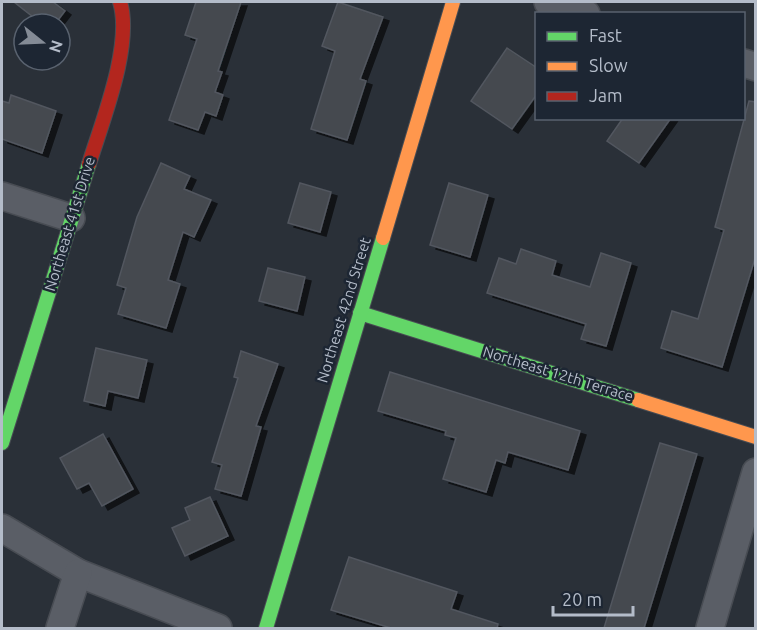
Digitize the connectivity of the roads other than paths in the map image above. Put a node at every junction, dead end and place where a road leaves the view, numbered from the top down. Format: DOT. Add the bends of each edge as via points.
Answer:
graph roads {
  1 [pos="120,2"];
  2 [pos="453,2"];
  3 [pos="548,2"];
  4 [pos="580,12"];
  5 [pos="2,196"];
  6 [pos="71,218"];
  7 [pos="360,313"];
  8 [pos="756,437"];
  9 [pos="2,443"];
  10 [pos="756,472"];
  11 [pos="2,528"];
  12 [pos="78,573"];
  13 [pos="60,628"];
  14 [pos="218,628"];
  15 [pos="266,628"];
  16 [pos="710,628"];
  1 -- 6 [label="street, Northeast 41st Drive" via="123,12 119,67"];
  2 -- 7 [label="street, Northeast 42nd Street"];
  3 -- 4 [label="street"];
  5 -- 6 [label="street"];
  6 -- 9 [label="street, Northeast 41st Drive"];
  7 -- 8 [label="street, Northeast 12th Terrace"];
  7 -- 15 [label="street, Northeast 42nd Street"];
  10 -- 16 [label="street"];
  11 -- 12 [label="street"];
  12 -- 13 [label="street"];
  12 -- 14 [label="street"];
}
